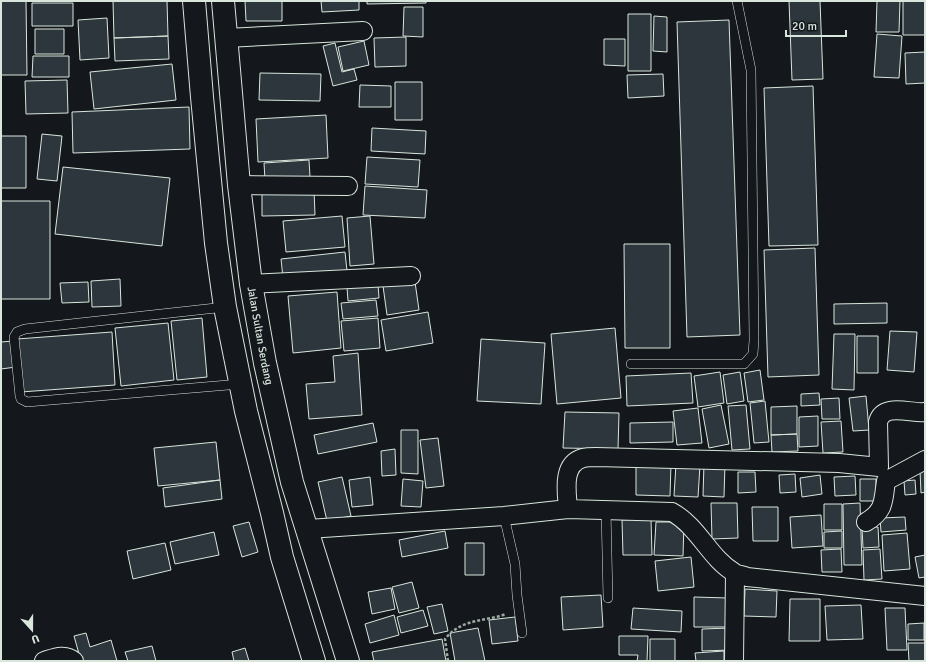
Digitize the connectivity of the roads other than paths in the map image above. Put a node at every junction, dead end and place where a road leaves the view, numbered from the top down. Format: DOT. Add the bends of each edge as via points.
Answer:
graph roads {
  1 [pos="194,1"];
  2 [pos="223,1"];
  3 [pos="737,1"];
  4 [pos="363,31"];
  5 [pos="226,38"];
  6 [pos="239,185"];
  7 [pos="348,186"];
  8 [pos="411,276"];
  9 [pos="251,284"];
  10 [pos="225,307"];
  11 [pos="631,364"];
  12 [pos="240,384"];
  13 [pos="925,412"];
  14 [pos="925,460"];
  15 [pos="883,474"];
  16 [pos="568,510"];
  17 [pos="606,510"];
  18 [pos="504,516"];
  19 [pos="866,522"];
  20 [pos="308,529"];
  21 [pos="735,573"];
  22 [pos="925,596"];
  23 [pos="608,598"];
  24 [pos="522,633"];
  25 [pos="44,661"];
  26 [pos="74,661"];
  27 [pos="314,661"];
  28 [pos="348,661"];
  29 [pos="734,661"];
  1 -- 10 [label="highway"];
  2 -- 5 [label="highway, Jalan Sultan Serdang"];
  3 -- 11 [label="lane" via="751,70 753,354 744,364"];
  4 -- 5 [label="street"];
  5 -- 6 [label="highway, Jalan Sultan Serdang"];
  6 -- 7 [label="street"];
  6 -- 9 [label="highway, Jalan Sultan Serdang"];
  8 -- 9 [label="street"];
  9 -- 20 [label="highway, Jalan Sultan Serdang" via="271,394 292,482"];
  10 -- 12 [label="highway"];
  10 -- 12 [label="lane" via="25,329 17,332 14,337 20,396 27,402"];
  12 -- 27 [label="highway" via="282,557"];
  13 -- 15 [label="street" via="890,411 881,416 878,422"];
  14 -- 15 [label="street"];
  15 -- 16 [label="street" via="839,463 582,458 572,465 567,476"];
  15 -- 19 [label="street" via="883,501 880,510 875,517"];
  16 -- 17 [label="street"];
  16 -- 18 [label="street"];
  17 -- 21 [label="street" via="672,512 682,517 716,557"];
  17 -- 23 [label="lane"];
  18 -- 20 [label="street"];
  18 -- 24 [label="lane" via="513,552"];
  20 -- 28 [label="highway, Jalan Sultan Serdang"];
  21 -- 22 [label="street" via="776,581"];
  21 -- 29 [label="street"];
  25 -- 26 [label="street" via="66,657"];
}
